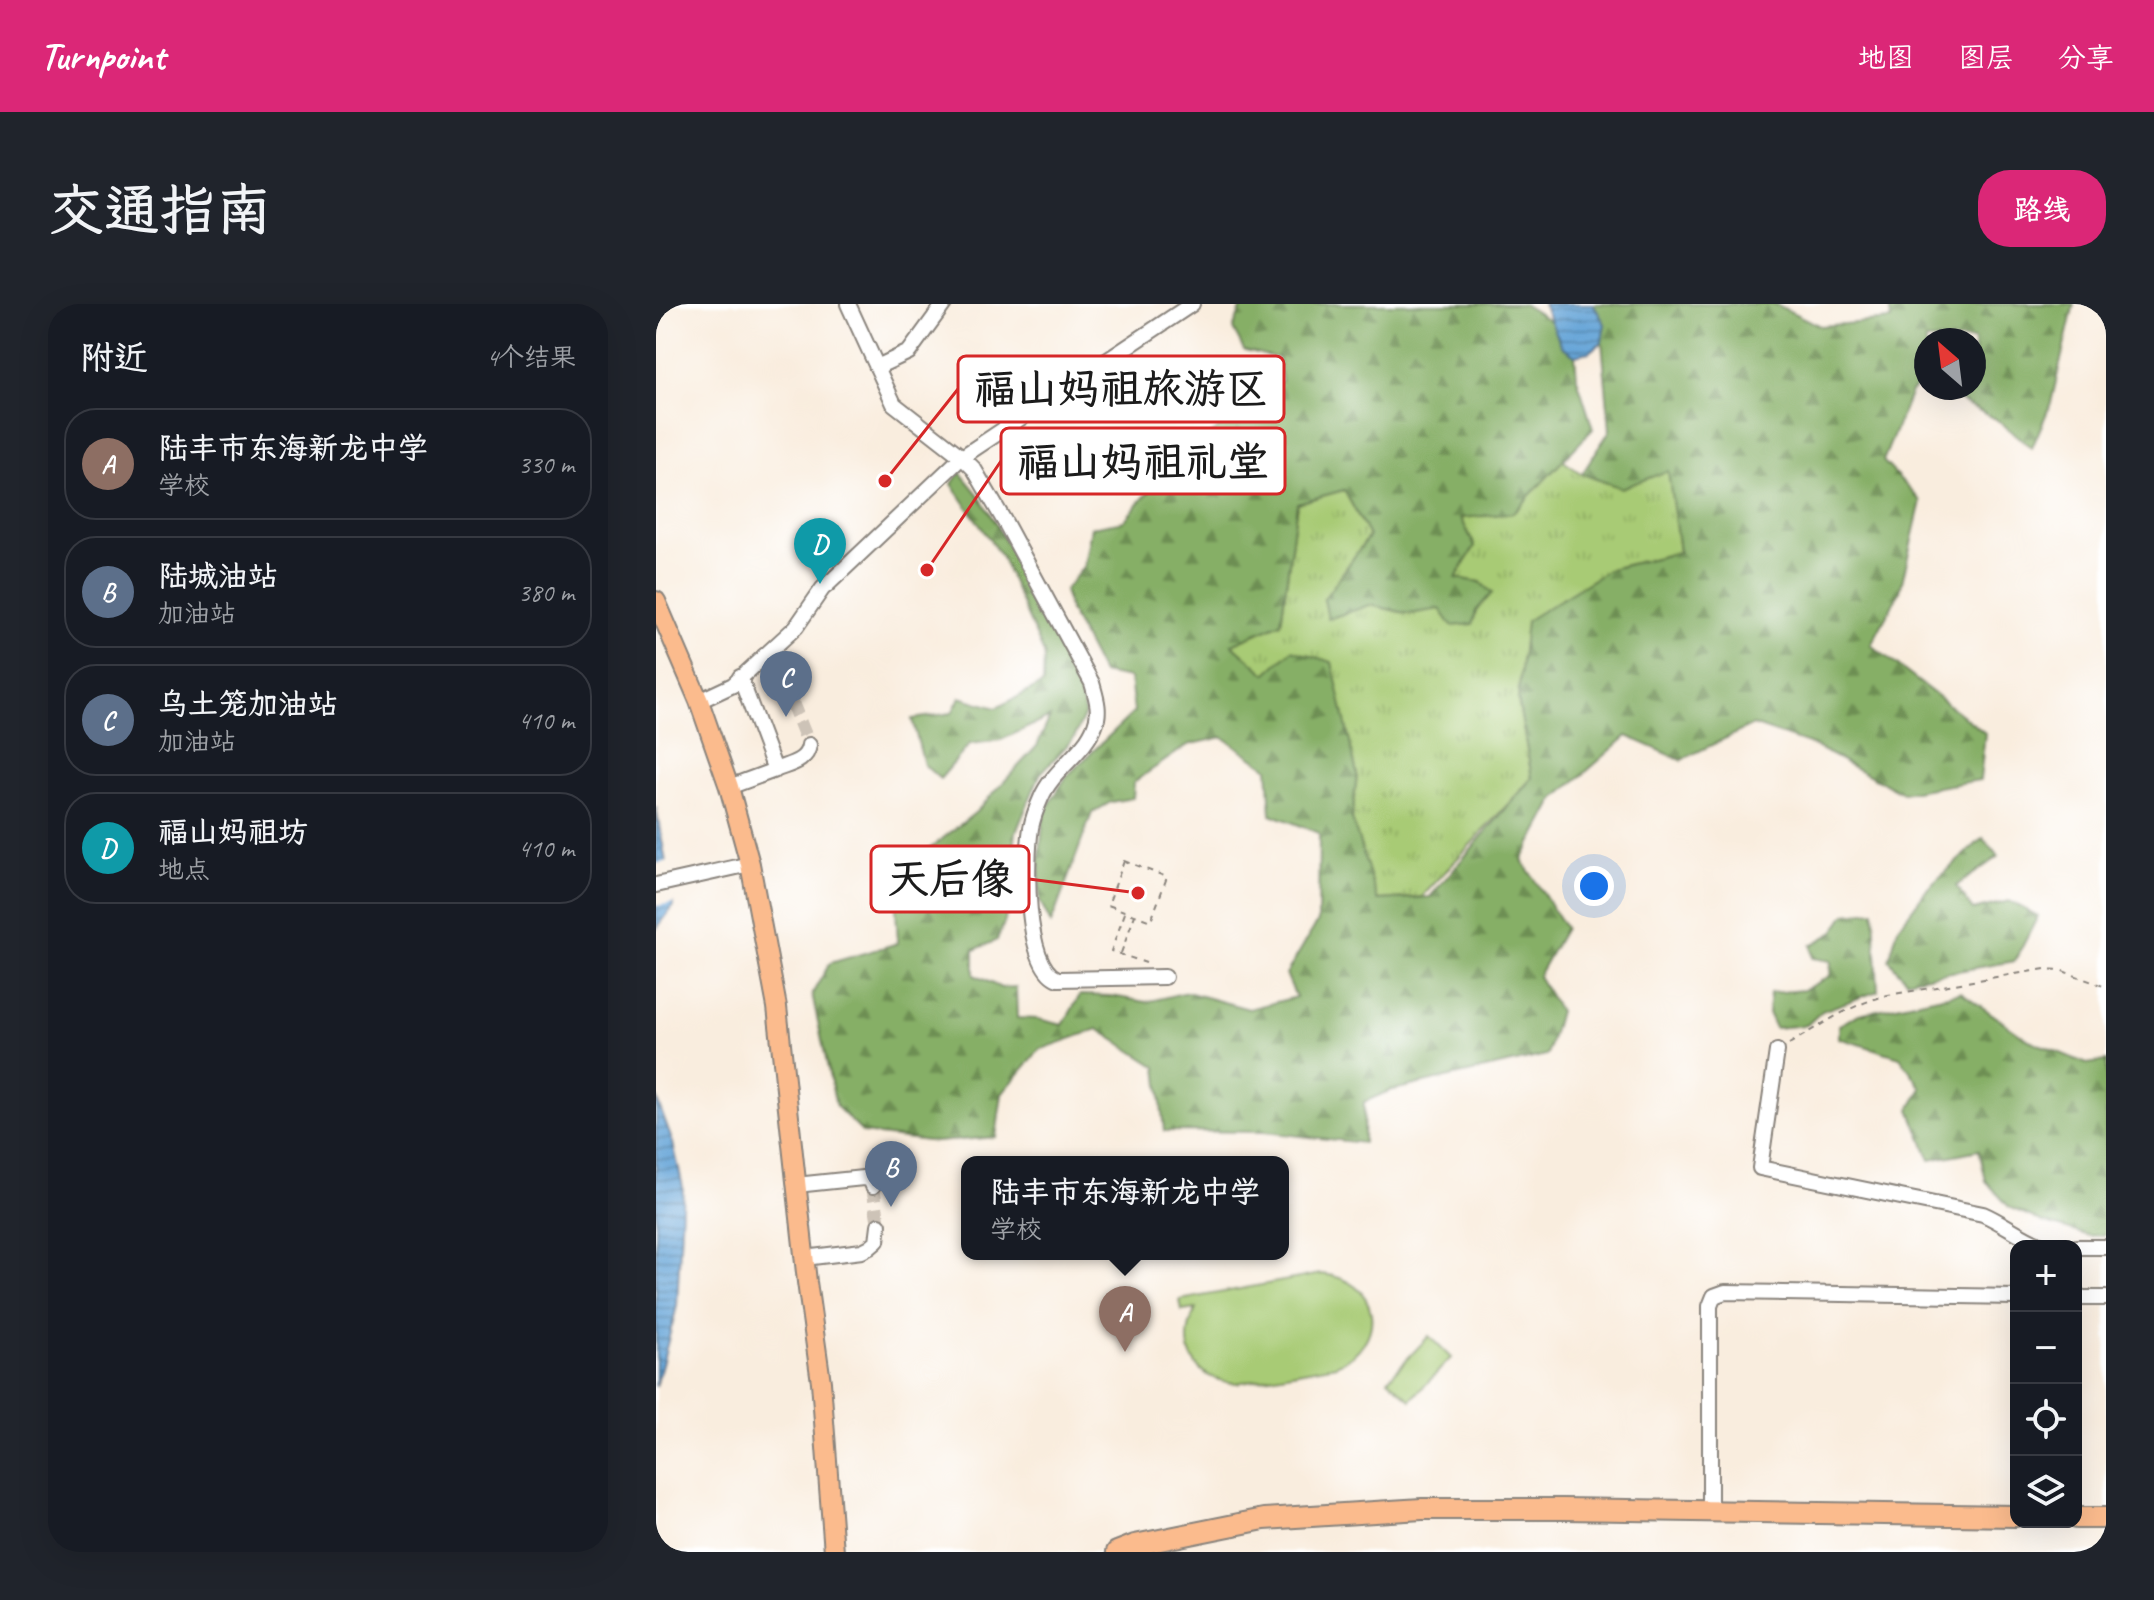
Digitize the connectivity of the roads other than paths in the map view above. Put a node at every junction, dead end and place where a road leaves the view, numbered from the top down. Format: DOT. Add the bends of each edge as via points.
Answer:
graph roads {
  1 [pos="848,304"];
  2 [pos="944,304"];
  3 [pos="1192,304"];
  4 [pos="877,367"];
  5 [pos="962,457"];
  6 [pos="656,601"];
  7 [pos="764,656"];
  8 [pos="740,677"];
  9 [pos="784,683"];
  10 [pos="699,701"];
  11 [pos="809,745"];
  12 [pos="775,770"];
  13 [pos="729,787"];
  14 [pos="750,864"];
  15 [pos="656,885"];
  16 [pos="1163,977"];
  17 [pos="1777,1051"];
  18 [pos="796,1185"];
  19 [pos="873,1186"];
  20 [pos="879,1225"];
  21 [pos="2030,1240"];
  22 [pos="2082,1247"];
  23 [pos="2106,1247"];
  24 [pos="804,1258"];
  25 [pos="2010,1297"];
  26 [pos="2082,1298"];
  27 [pos="2106,1298"];
  28 [pos="1710,1511"];
  29 [pos="2010,1516"];
  30 [pos="2082,1518"];
  31 [pos="2106,1518"];
  32 [pos="834,1552"];
  33 [pos="1117,1552"];
  1 -- 4 [label="street"];
  2 -- 4 [label="street" via="909,352"];
  3 -- 5 [label="street"];
  4 -- 5 [label="street" via="894,404"];
  5 -- 7 [label="street" via="824,587 796,627"];
  5 -- 16 [label="street" via="1006,524 1092,683 1098,704 1092,733 1052,777 1032,827 1028,885 1038,951 1046,970 1058,979"];
  6 -- 10 [label="main road"];
  7 -- 8 [label="street"];
  7 -- 9 [label="street"];
  8 -- 10 [label="street"];
  8 -- 12 [label="street"];
  10 -- 13 [label="main road"];
  11 -- 12 [label="street" via="802,759"];
  12 -- 13 [label="street"];
  13 -- 14 [label="main road"];
  14 -- 15 [label="street"];
  14 -- 18 [label="main road" via="777,1007"];
  17 -- 21 [label="street" via="1760,1168 1983,1214"];
  18 -- 19 [label="street" via="863,1178"];
  18 -- 24 [label="main road"];
  20 -- 24 [label="street" via="877,1241 866,1250"];
  22 -- 23 [label="street"];
  24 -- 32 [label="main road" via="821,1382"];
  25 -- 28 [label="street" via="1725,1292 1714,1296"];
  26 -- 27 [label="street"];
  28 -- 29 [label="highway"];
  28 -- 33 [label="highway" via="1422,1509 1264,1519"];
  30 -- 31 [label="highway"];
}
